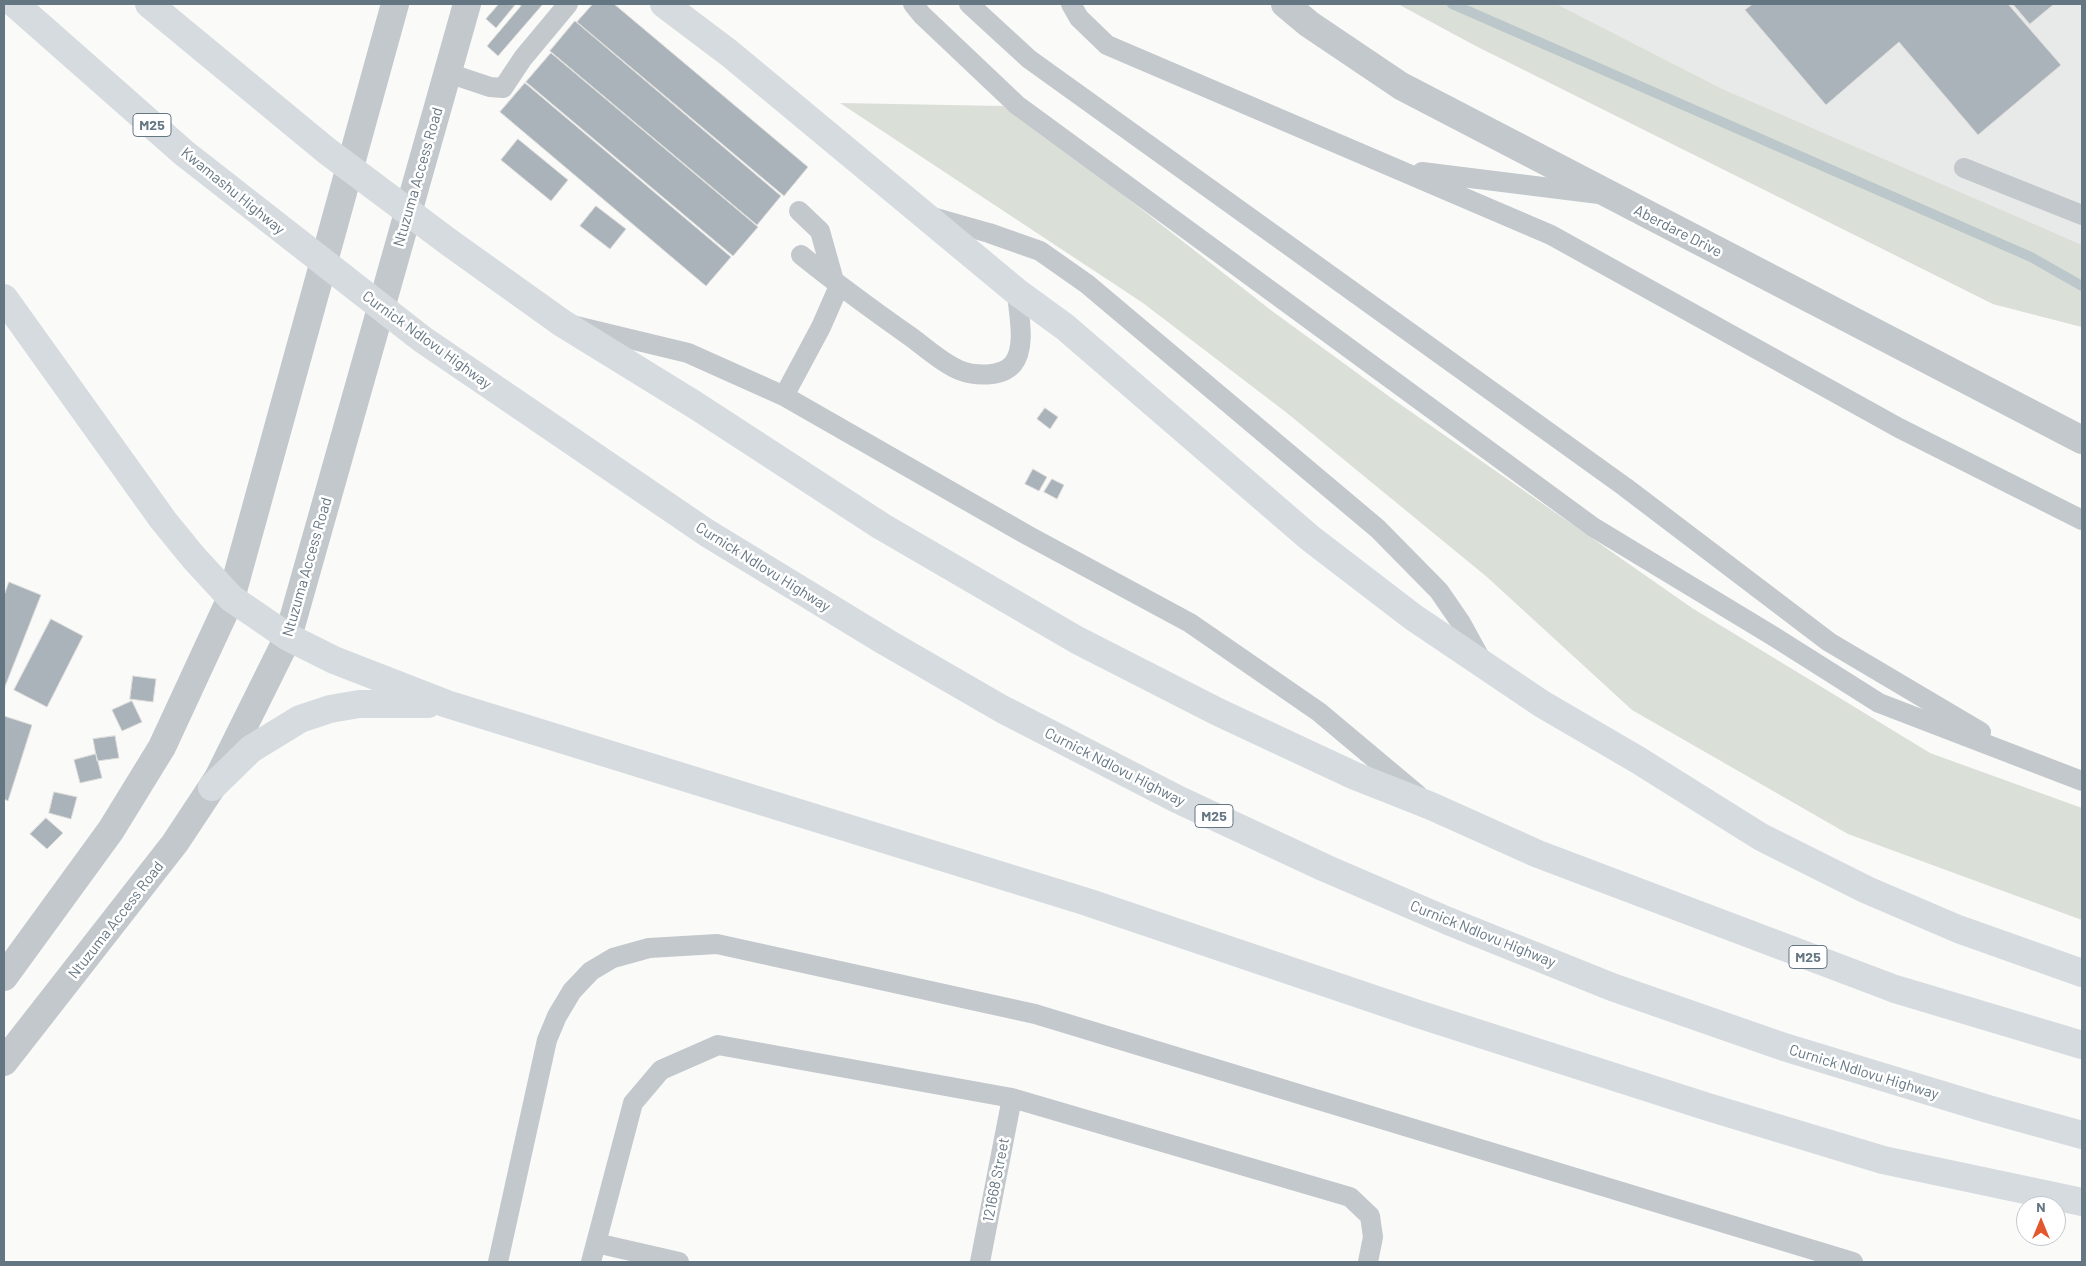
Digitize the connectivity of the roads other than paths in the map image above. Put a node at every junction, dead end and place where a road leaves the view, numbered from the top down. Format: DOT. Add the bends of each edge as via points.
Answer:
graph roads {
  1 [pos="15,4"];
  2 [pos="149,4"];
  3 [pos="395,4"];
  4 [pos="467,4"];
  5 [pos="568,4"];
  6 [pos="664,4"];
  7 [pos="913,4"];
  8 [pos="970,4"];
  9 [pos="1071,4"];
  10 [pos="1285,4"];
  11 [pos="448,73"];
  12 [pos="1964,168"];
  13 [pos="1397,169"];
  14 [pos="1611,196"];
  15 [pos="799,211"];
  16 [pos="925,215"];
  17 [pos="2082,215"];
  18 [pos="294,240"];
  19 [pos="801,255"];
  20 [pos="836,284"];
  21 [pos="1017,292"];
  22 [pos="4,298"];
  23 [pos="562,323"];
  24 [pos="784,396"];
  25 [pos="2082,440"];
  26 [pos="2082,520"];
  27 [pos="231,598"];
  28 [pos="288,636"];
  29 [pos="1484,664"];
  30 [pos="447,704"];
  31 [pos="2082,778"];
  32 [pos="2082,781"];
  33 [pos="212,787"];
  34 [pos="1431,806"];
  35 [pos="2082,973"];
  36 [pos="4,977"];
  37 [pos="2082,1045"];
  38 [pos="4,1062"];
  39 [pos="1012,1098"];
  40 [pos="2082,1135"];
  41 [pos="2082,1202"];
  42 [pos="593,1253"];
  43 [pos="498,1262"];
  44 [pos="679,1262"];
  45 [pos="980,1262"];
  46 [pos="1368,1262"];
  47 [pos="1853,1262"];
  1 -- 18 [label="main road, Kwamashu Highway / M25" via="184,153"];
  2 -- 23 [label="main road, M25" via="327,150"];
  3 -- 27 [label="street"];
  4 -- 11 [label="street, Ntuzuma Access Road"];
  5 -- 11 [label="lane" via="523,58 503,88"];
  6 -- 16 [label="main road" via="729,53"];
  7 -- 32 [label="lane" via="1017,105 1593,527 1879,703"];
  8 -- 31 [label="lane" via="1030,58 1625,488 1829,642 1991,738"];
  9 -- 13 [label="lane" via="1079,18 1107,45"];
  10 -- 14 [label="street, Aberdare Drive" via="1401,86"];
  11 -- 28 [label="street, Ntuzuma Access Road"];
  12 -- 17 [label="lane"];
  13 -- 14 [label="lane"];
  13 -- 26 [label="lane" via="1551,235 1899,428"];
  14 -- 25 [label="street, Aberdare Drive"];
  15 -- 20 [label="lane" via="820,231"];
  16 -- 21 [label="main road"];
  16 -- 29 [label="lane" via="989,232 1040,251 1088,284 1378,529 1439,591"];
  18 -- 40 [label="main road, Curnick Ndlovu Highway / M25" via="422,339 715,539 1002,708 1179,800 1448,921 1612,987 1784,1047"];
  19 -- 20 [label="lane"];
  20 -- 21 [label="lane" via="958,369 985,375 1002,372 1017,355 1020,343"];
  20 -- 24 [label="lane" via="821,327"];
  21 -- 29 [label="main road" via="1065,327 1310,538 1413,617"];
  22 -- 27 [label="main road" via="163,520"];
  23 -- 24 [label="lane" via="688,353"];
  23 -- 34 [label="main road, M25" via="881,526 1077,640 1227,716 1356,776"];
  24 -- 34 [label="lane" via="1190,623 1319,712"];
  27 -- 28 [label="main road"];
  27 -- 36 [label="street" via="162,747 111,830"];
  28 -- 30 [label="main road" via="334,660"];
  28 -- 33 [label="street, Ntuzuma Access Road"];
  29 -- 35 [label="main road" via="1542,704 1761,836 1867,890 1940,921"];
  30 -- 33 [label="main road" via="359,704 330,708 308,716 251,749"];
  30 -- 41 [label="main road" via="1087,902 1421,1015 1708,1107 1883,1160"];
  33 -- 38 [label="street, Ntuzuma Access Road" via="175,843"];
  34 -- 37 [label="main road, M25" via="1538,854 1895,989"];
  39 -- 42 [label="lane" via="718,1046 661,1070 633,1102"];
  39 -- 45 [label="lane, 121668 Street"];
  39 -- 46 [label="lane" via="1350,1197 1370,1216 1373,1237"];
  42 -- 44 [label="lane"];
  43 -- 47 [label="lane" via="547,1040 572,991 591,971 613,958 649,948 718,944 1035,1014"];
}
